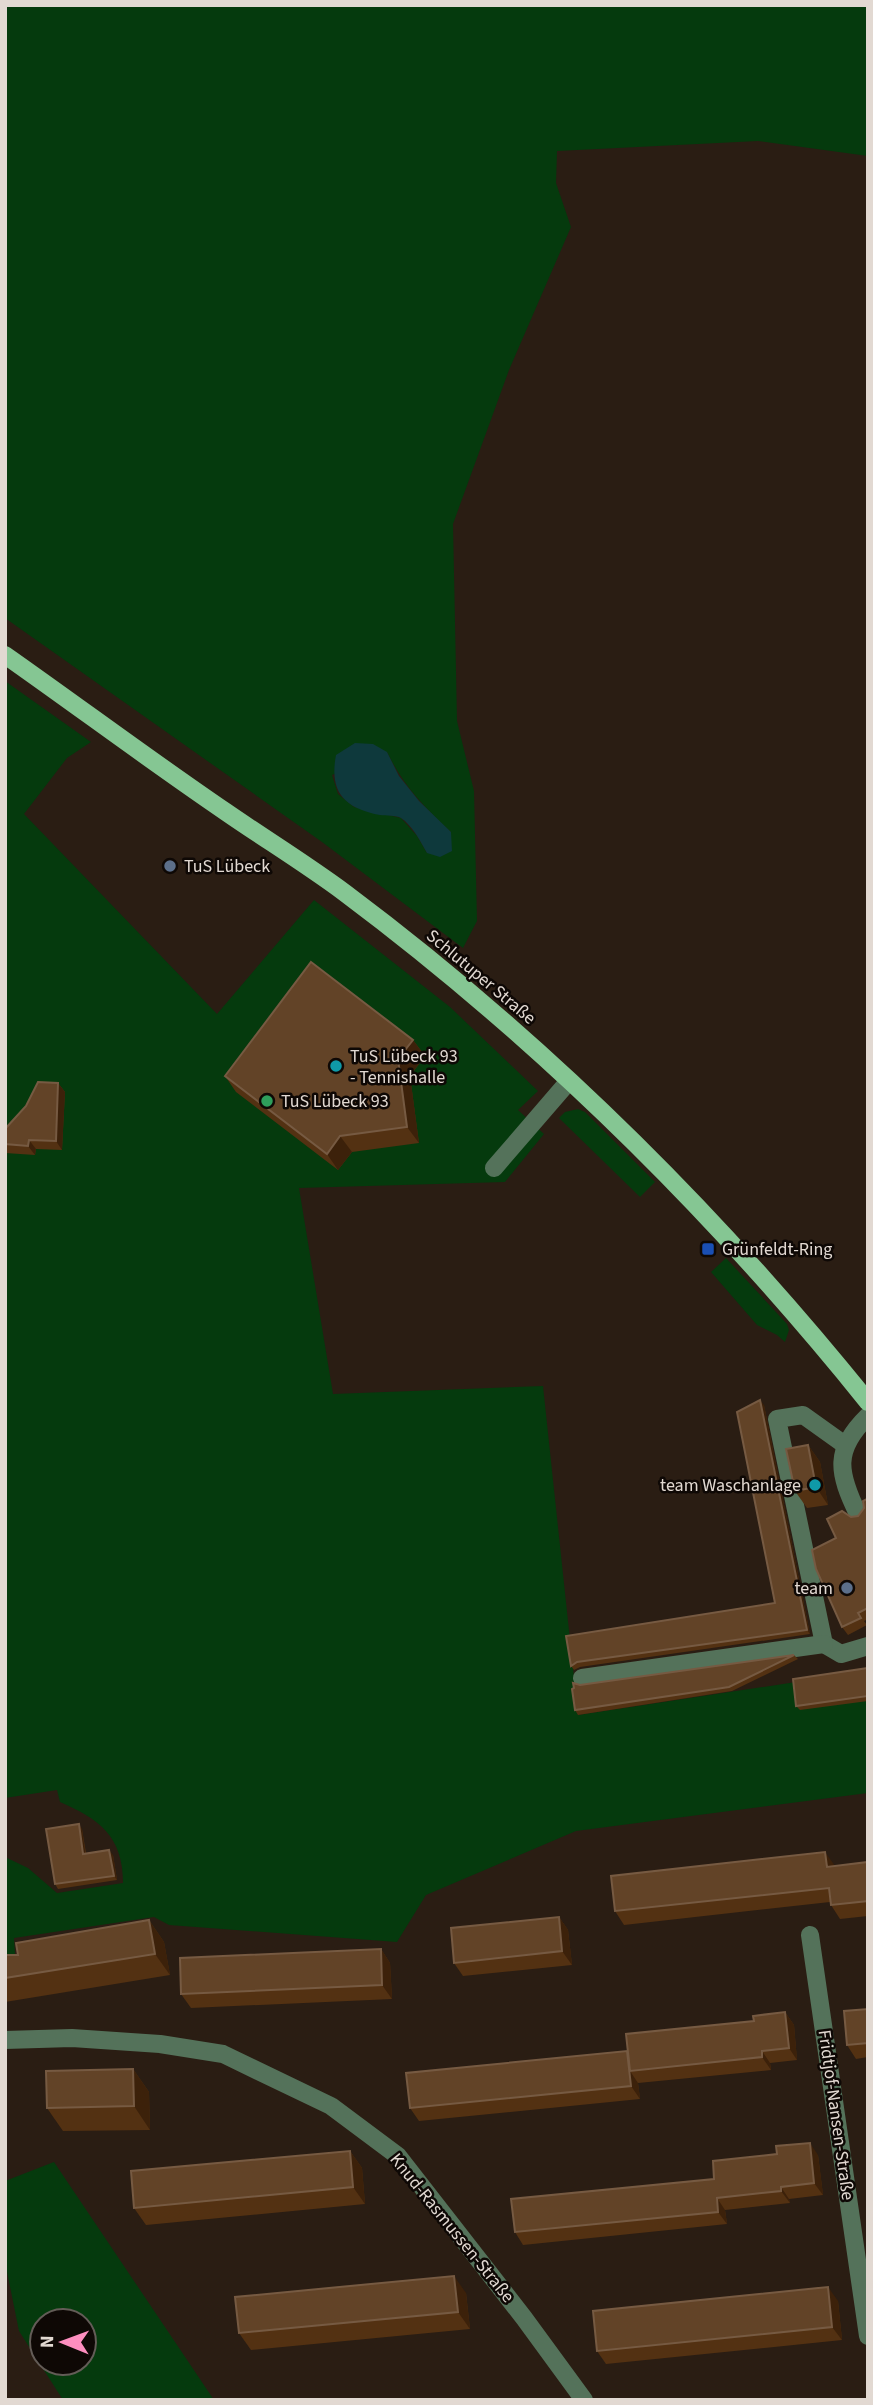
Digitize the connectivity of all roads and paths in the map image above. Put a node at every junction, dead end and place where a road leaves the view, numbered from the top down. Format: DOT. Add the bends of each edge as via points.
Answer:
graph roads {
  1 [pos="5,655"];
  2 [pos="569,1081"];
  3 [pos="494,1168"];
  4 [pos="868,1402"];
  5 [pos="868,1416"];
  6 [pos="845,1445"];
  7 [pos="858,1514"];
  8 [pos="824,1644"];
  9 [pos="868,1646"];
  10 [pos="582,1678"];
  11 [pos="810,1935"];
  12 [pos="5,2040"];
  13 [pos="868,2336"];
  14 [pos="584,2400"];
  1 -- 2 [label="main road, Schlutuper Straße" via="344,892 506,1023"];
  2 -- 3 [label="street"];
  2 -- 4 [label="main road, Schlutuper Straße" via="748,1262"];
  5 -- 6 [label="street"];
  6 -- 7 [label="street" via="841,1465"];
  6 -- 8 [label="street" via="803,1415 777,1419"];
  8 -- 9 [label="street" via="841,1654"];
  8 -- 10 [label="street"];
  11 -- 13 [label="street, Fridtjof-Nansen-Straße"];
  12 -- 14 [label="street, Knud-Rasmussen-Straße" via="72,2038 223,2054 331,2106 398,2156"];
}
